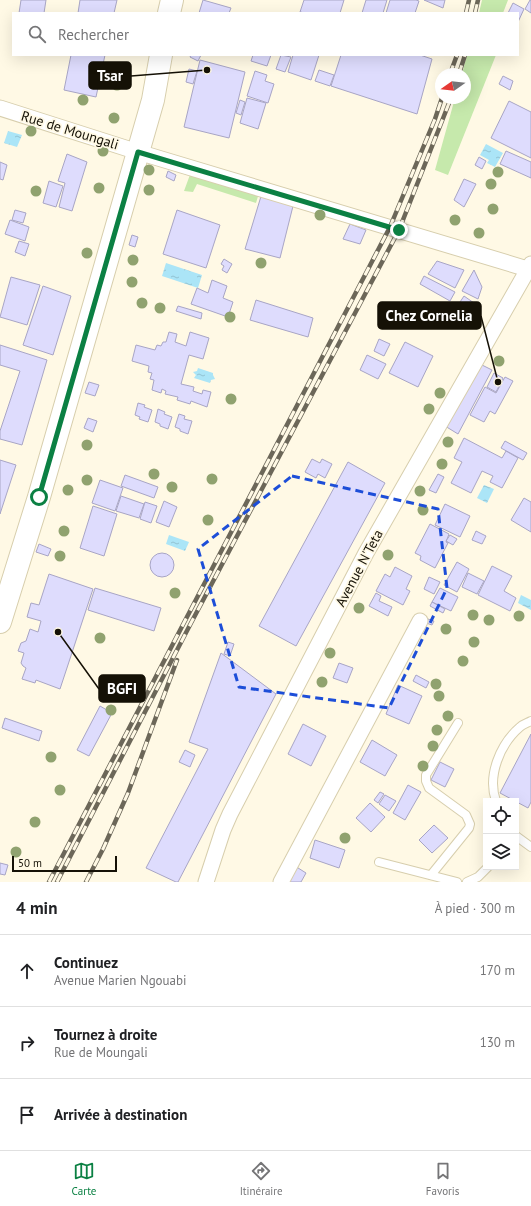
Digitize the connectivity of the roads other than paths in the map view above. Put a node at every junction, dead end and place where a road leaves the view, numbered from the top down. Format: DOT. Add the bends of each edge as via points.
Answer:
graph roads {
  1 [pos="172,0"];
  2 [pos="169,12"];
  3 [pos="161,56"];
  4 [pos="0,108"];
  5 [pos="138,152"];
  6 [pos="530,267"];
  7 [pos="4,596"];
  8 [pos="420,621"];
  9 [pos="0,622"];
  10 [pos="531,721"];
  11 [pos="458,723"];
  12 [pos="495,798"];
  13 [pos="519,839"];
  14 [pos="531,846"];
  15 [pos="379,862"];
  16 [pos="485,870"];
  17 [pos="431,875"];
  18 [pos="206,882"];
  19 [pos="281,882"];
  20 [pos="457,882"];
  21 [pos="467,882"];
  1 -- 2 [label="main road"];
  3 -- 5 [label="main road" via="153,100"];
  4 -- 5 [label="street, Rue de Moungali"];
  5 -- 6 [label="street, Rue de Moungali"];
  5 -- 7 [label="main road" via="39,497"];
  6 -- 18 [label="street, Avenue N'Teta" via="366,553 230,814"];
  7 -- 9 [label="main road"];
  8 -- 19 [label="street"];
  10 -- 12 [label="lane" via="520,727 504,746 494,769"];
  11 -- 17 [label="lane" via="426,775 426,781 429,788 466,815 470,824"];
  13 -- 14 [label="lane"];
  15 -- 17 [label="lane"];
  16 -- 21 [label="lane"];
  17 -- 20 [label="lane"];
}
